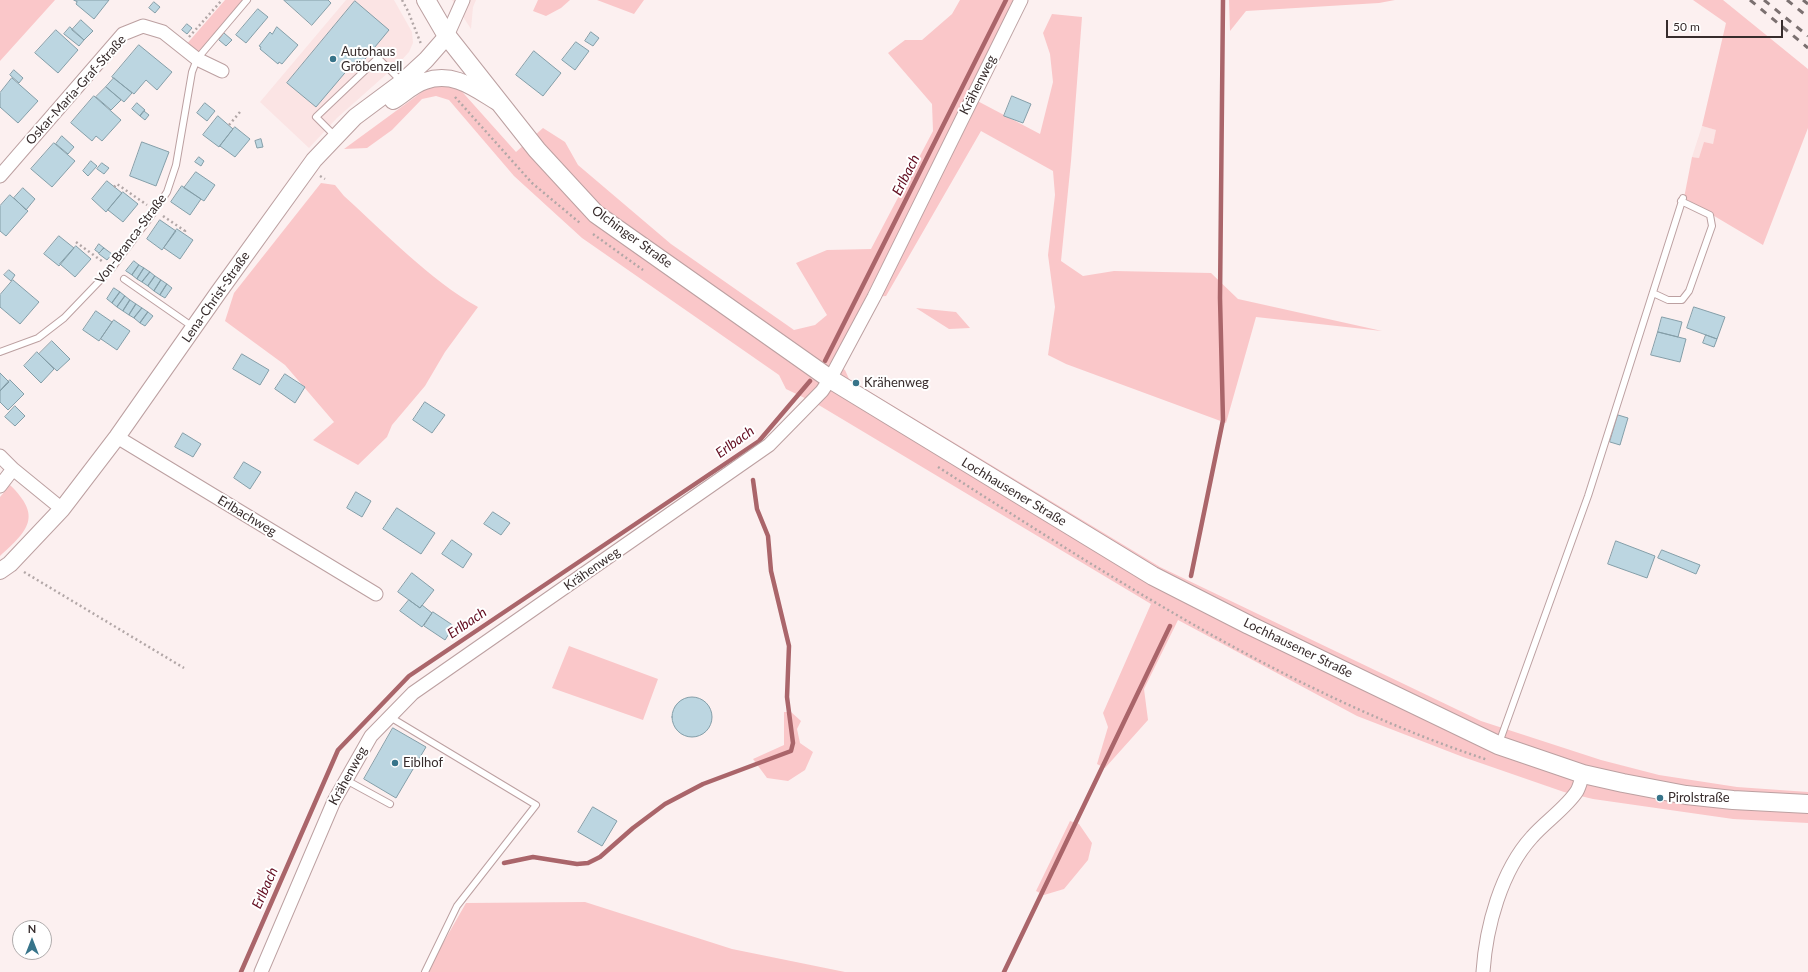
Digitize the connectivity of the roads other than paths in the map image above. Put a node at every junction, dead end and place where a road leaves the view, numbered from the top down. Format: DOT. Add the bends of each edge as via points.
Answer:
graph roads {
  1 [pos="247,0"];
  2 [pos="426,0"];
  3 [pos="463,0"];
  4 [pos="1021,0"];
  5 [pos="447,36"];
  6 [pos="197,59"];
  7 [pos="222,71"];
  8 [pos="402,82"];
  9 [pos="500,103"];
  10 [pos="336,137"];
  11 [pos="0,176"];
  12 [pos="124,279"];
  13 [pos="1653,293"];
  14 [pos="194,328"];
  15 [pos="0,352"];
  16 [pos="830,379"];
  17 [pos="117,437"];
  18 [pos="0,456"];
  19 [pos="13,469"];
  20 [pos="0,486"];
  21 [pos="62,509"];
  22 [pos="5,568"];
  23 [pos="376,594"];
  24 [pos="390,717"];
  25 [pos="1498,745"];
  26 [pos="1583,774"];
  27 [pos="346,780"];
  28 [pos="390,804"];
  29 [pos="1808,804"];
  30 [pos="261,972"];
  31 [pos="425,972"];
  32 [pos="1482,972"];
  1 -- 6 [label="lane, Von-Branca-Straße"];
  2 -- 5 [label="main road, Olchinger Straße"];
  3 -- 5 [label="street"];
  4 -- 16 [label="street, Krähenweg" via="874,297"];
  5 -- 8 [label="street, Lena-Christ-Straße"];
  5 -- 9 [label="main road, Olchinger Straße"];
  6 -- 7 [label="street, Oskar-Maria-Graf-Straße"];
  6 -- 11 [label="street, Oskar-Maria-Graf-Straße" via="163,32 143,26 123,34"];
  6 -- 15 [label="lane, Von-Branca-Straße" via="192,72 176,165 167,192 112,268 64,318 38,338"];
  8 -- 10 [label="street, Lena-Christ-Straße" via="355,117"];
  8 -- 10 [label="lane" via="378,58 316,117"];
  9 -- 10 [label="street" via="451,77 425,80"];
  9 -- 16 [label="main road, Olchinger Straße" via="537,150 596,214"];
  10 -- 14 [label="street, Lena-Christ-Straße" via="314,160"];
  12 -- 14 [label="lane"];
  13 -- 13 [label="lane" via="1682,200 1710,215 1712,226 1689,291 1682,300 1668,300"];
  13 -- 25 [label="lane" via="1588,496"];
  14 -- 17 [label="street, Lena-Christ-Straße"];
  16 -- 24 [label="street, Krähenweg" via="822,391 769,445 413,693"];
  16 -- 25 [label="main road, Lochhausener Straße" via="1152,576"];
  17 -- 21 [label="street, Lena-Christ-Straße"];
  17 -- 23 [label="street, Erlbachweg"];
  18 -- 19 [label="street"];
  19 -- 20 [label="street"];
  19 -- 21 [label="street"];
  21 -- 22 [label="street, Lena-Christ-Straße"];
  24 -- 27 [label="street, Krähenweg" via="371,736"];
  24 -- 31 [label="lane" via="536,804 457,906"];
  25 -- 26 [label="main road, Lochhausener Straße"];
  26 -- 29 [label="main road, Lochhausener Straße" via="1686,795"];
  26 -- 32 [label="street" via="1572,798 1530,838 1510,870 1496,899"];
  27 -- 28 [label="lane"];
  27 -- 30 [label="street, Krähenweg" via="334,801"];
}
